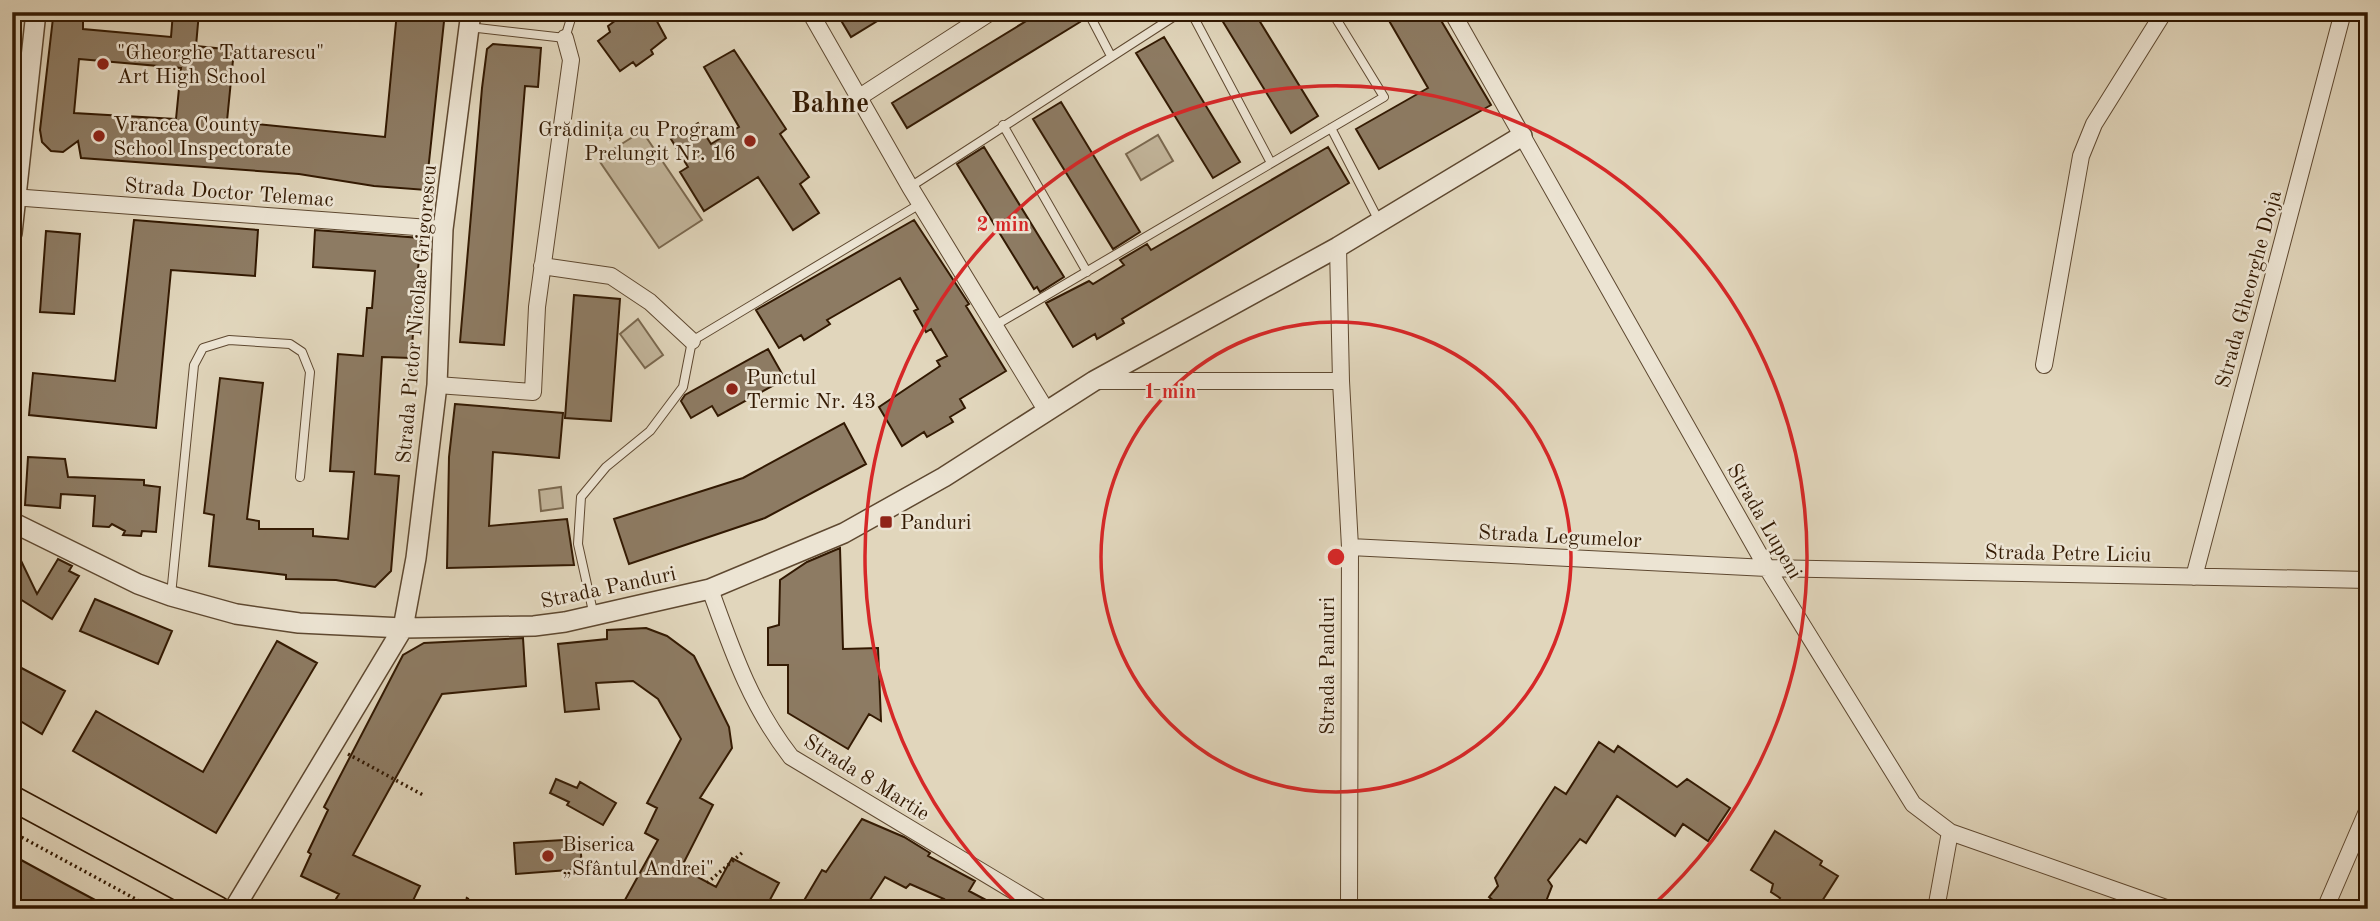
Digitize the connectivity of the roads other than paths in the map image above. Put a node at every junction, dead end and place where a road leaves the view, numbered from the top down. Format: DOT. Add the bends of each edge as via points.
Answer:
graph roads {
  1 [pos="36,12"];
  2 [pos="573,12"];
  3 [pos="810,12"];
  4 [pos="991,12"];
  5 [pos="1088,12"];
  6 [pos="1181,12"];
  7 [pos="1191,12"];
  8 [pos="1332,12"];
  9 [pos="1452,12"];
  10 [pos="2164,12"];
  11 [pos="2343,12"];
  12 [pos="470,20"];
  13 [pos="565,38"];
  14 [pos="1111,56"];
  15 [pos="858,98"];
  16 [pos="1003,125"];
  17 [pos="1331,128"];
  18 [pos="1522,135"];
  19 [pos="1271,163"];
  20 [pos="910,187"];
  21 [pos="15,197"];
  22 [pos="920,204"];
  23 [pos="1379,221"];
  24 [pos="443,229"];
  25 [pos="12,233"];
  26 [pos="1338,247"];
  27 [pos="542,266"];
  28 [pos="1087,272"];
  29 [pos="994,326"];
  30 [pos="692,341"];
  31 [pos="2044,365"];
  32 [pos="1341,381"];
  33 [pos="1094,382"];
  34 [pos="437,385"];
  35 [pos="1046,410"];
  36 [pos="300,477"];
  37 [pos="12,522"];
  38 [pos="1350,547"];
  39 [pos="1767,568"];
  40 [pos="2194,577"];
  41 [pos="2368,580"];
  42 [pos="710,589"];
  43 [pos="171,596"];
  44 [pos="594,616"];
  45 [pos="403,628"];
  46 [pos="12,798"];
  47 [pos="2368,809"];
  48 [pos="1950,832"];
  49 [pos="218,909"];
  50 [pos="234,909"];
  51 [pos="1044,909"];
  52 [pos="1349,909"];
  53 [pos="1936,909"];
  54 [pos="2169,909"];
  55 [pos="2325,909"];
  1 -- 21 [label="street"];
  2 -- 13 [label="lane"];
  3 -- 15 [label="street"];
  4 -- 15 [label="street"];
  5 -- 14 [label="lane"];
  6 -- 14 [label="lane"];
  7 -- 19 [label="lane"];
  8 -- 17 [label="lane" via="1384,97"];
  9 -- 18 [label="street, Strada Lupeni"];
  10 -- 31 [label="street" via="2094,124 2081,156"];
  11 -- 40 [label="street, Strada Gheorghe Doja"];
  12 -- 13 [label="lane"];
  12 -- 24 [label="street, Strada Pictor Nicolae Grigorescu"];
  13 -- 27 [label="street" via="571,60"];
  14 -- 16 [label="lane"];
  15 -- 20 [label="street"];
  16 -- 20 [label="lane"];
  16 -- 28 [label="lane"];
  17 -- 19 [label="lane"];
  17 -- 23 [label="lane"];
  18 -- 23 [label="street, Strada Panduri"];
  18 -- 39 [label="street, Strada Lupeni"];
  19 -- 28 [label="lane"];
  20 -- 22 [label="street"];
  21 -- 24 [label="street, Strada Doctor Telemac"];
  21 -- 25 [label="street"];
  22 -- 29 [label="street"];
  22 -- 30 [label="lane"];
  23 -- 26 [label="street, Strada Panduri"];
  24 -- 34 [label="street, Strada Pictor Nicolae Grigorescu"];
  26 -- 32 [label="street, Strada Panduri"];
  26 -- 33 [label="street, Strada Panduri"];
  27 -- 30 [label="street" via="611,276 650,302"];
  27 -- 34 [label="street" via="533,392"];
  28 -- 29 [label="lane"];
  29 -- 35 [label="street"];
  30 -- 44 [label="lane" via="683,387 650,430 606,467 580,497 578,544"];
  32 -- 33 [label="street"];
  32 -- 38 [label="street, Strada Panduri"];
  33 -- 35 [label="street, Strada Panduri"];
  34 -- 45 [label="street, Strada Pictor Nicolae Grigorescu"];
  35 -- 42 [label="street, Strada Panduri" via="944,477 844,533"];
  36 -- 43 [label="lane" via="310,372 302,352 290,345 229,340 203,348 194,365"];
  37 -- 43 [label="street, Strada Panduri"];
  38 -- 39 [label="street, Strada Legumelor"];
  38 -- 52 [label="street, Strada Panduri"];
  39 -- 40 [label="street, Strada Petre Liciu"];
  39 -- 48 [label="street, Strada Lupeni" via="1893,776 1913,804"];
  40 -- 41 [label="street, Strada Petre Liciu"];
  42 -- 44 [label="street, Strada Panduri"];
  42 -- 51 [label="street, Strada 8 Martie" via="746,687 790,757"];
  43 -- 45 [label="street, Strada Panduri" via="236,614 299,624"];
  44 -- 45 [label="street, Strada Panduri" via="534,626"];
  45 -- 50 [label="street, Strada Pictor Nicolae Grigorescu"];
  46 -- 49 [label="main road"];
  47 -- 55 [label="street"];
  48 -- 53 [label="street"];
  48 -- 54 [label="street, Strada Lupeni"];
}
